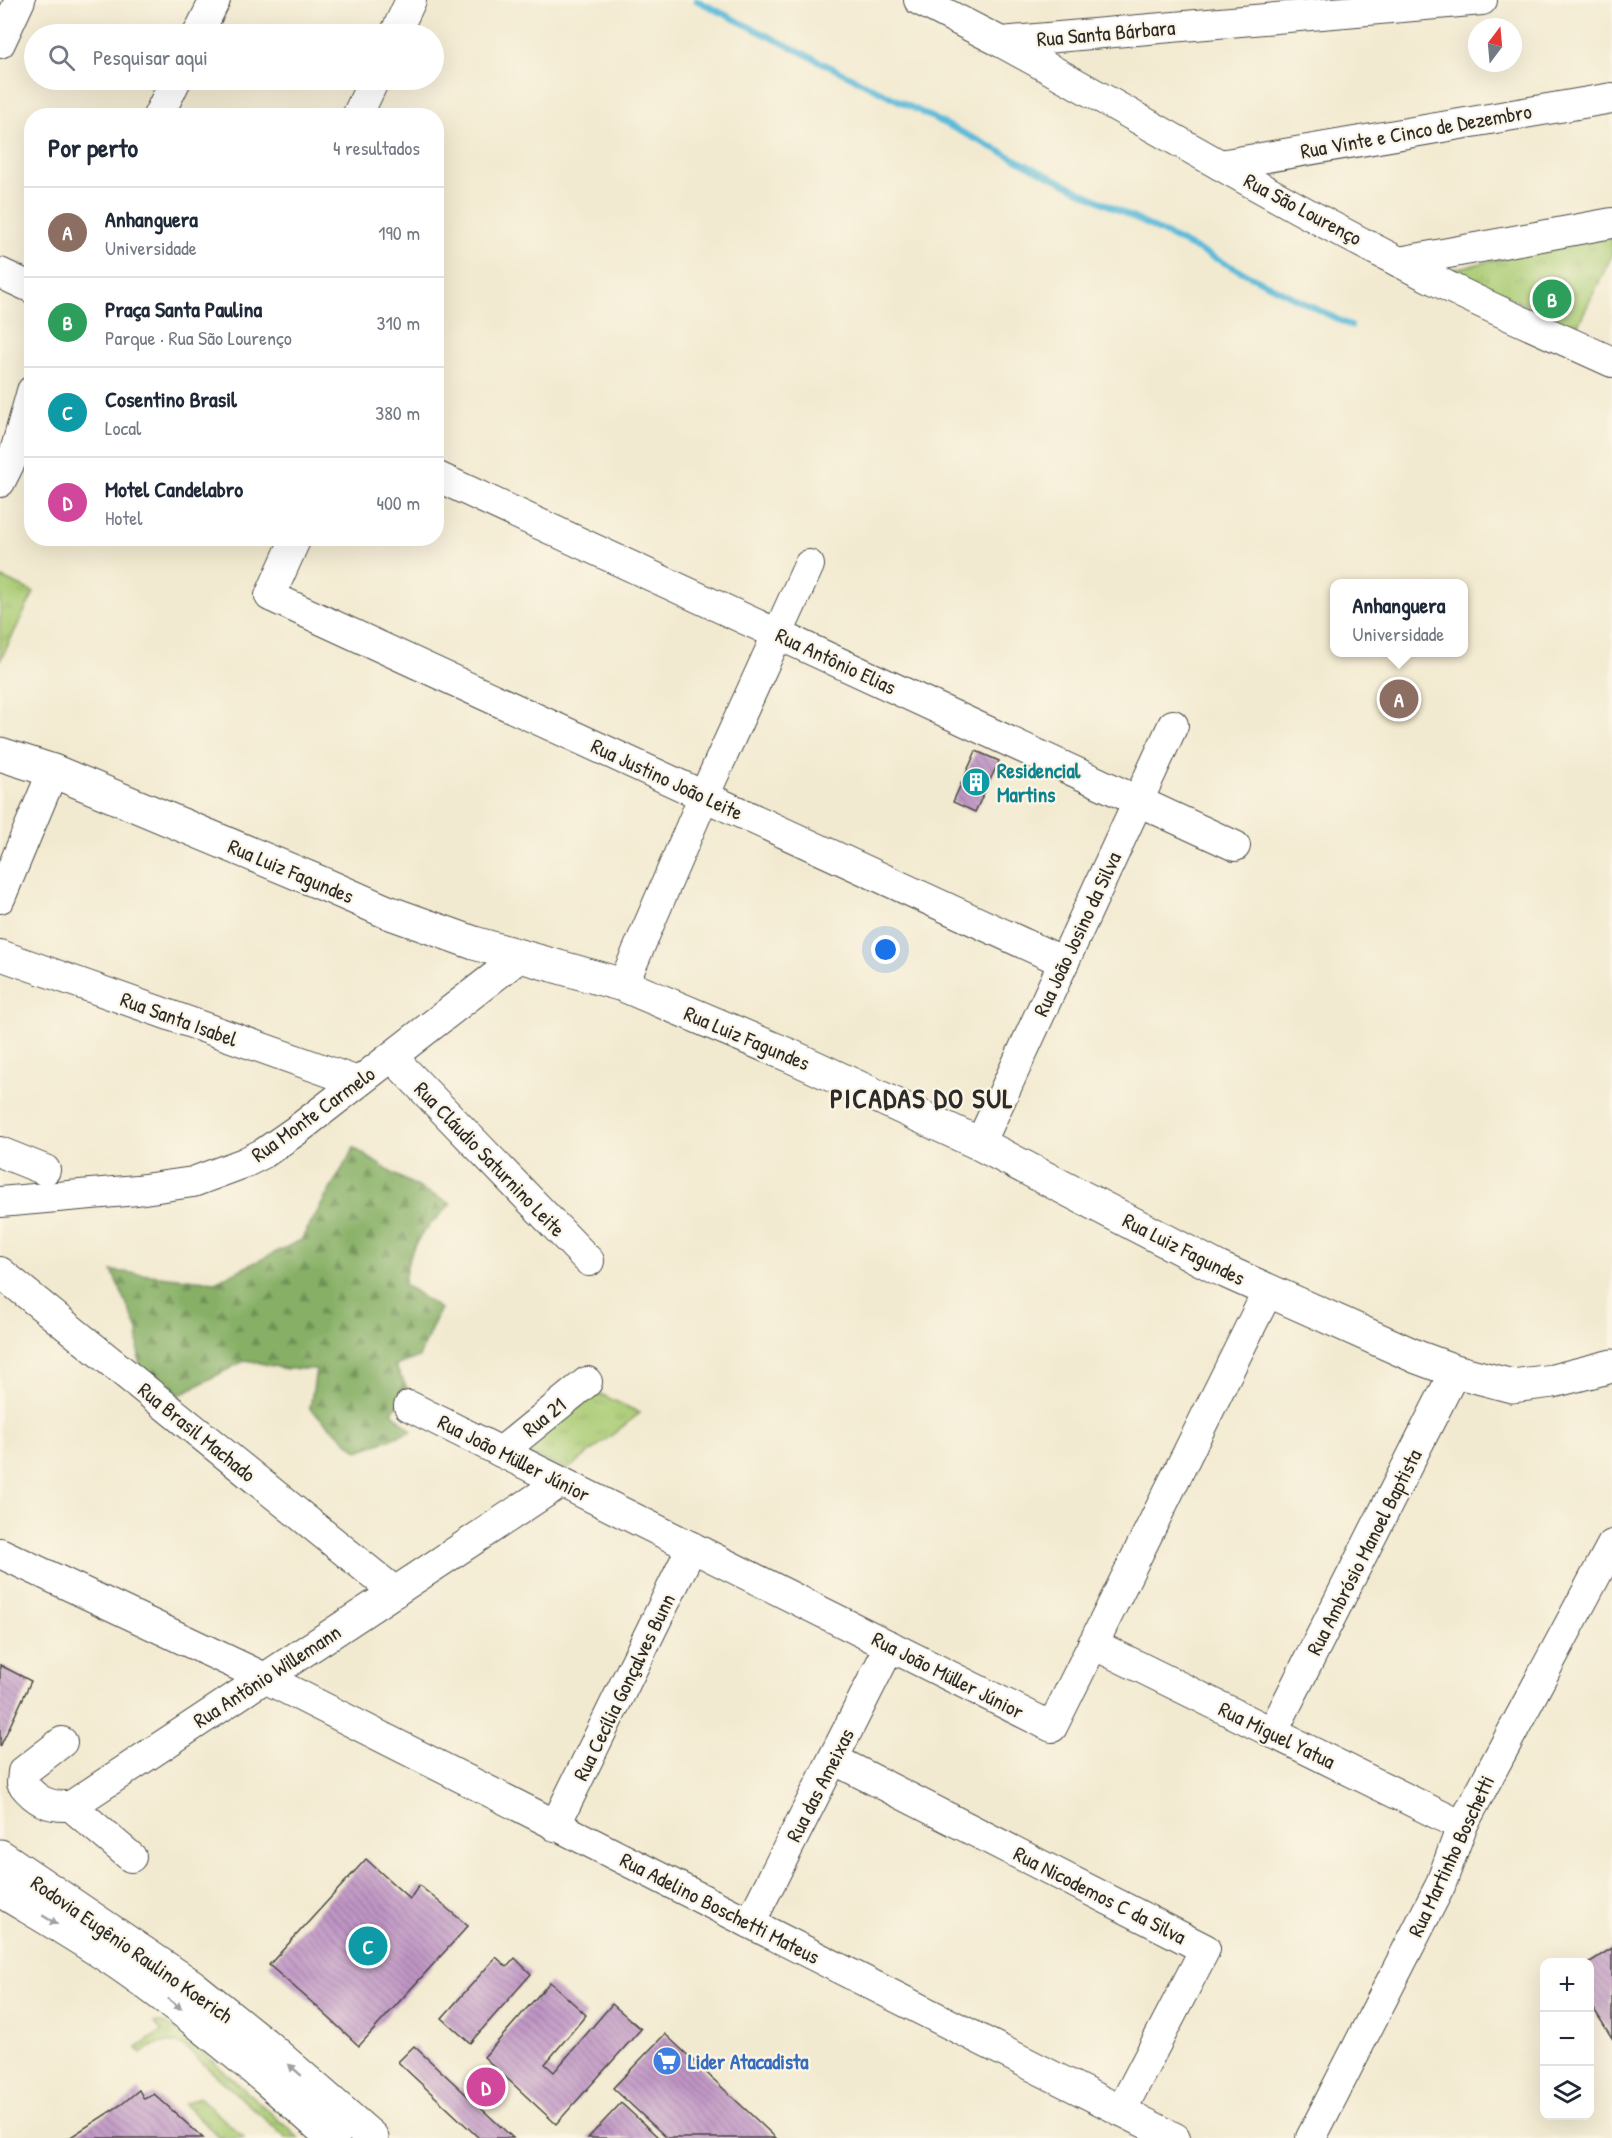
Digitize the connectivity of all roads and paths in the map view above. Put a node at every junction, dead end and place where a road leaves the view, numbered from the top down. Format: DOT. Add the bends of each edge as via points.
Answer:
graph roads {
  1 [pos="20,0"];
  2 [pos="215,0"];
  3 [pos="411,0"];
  4 [pos="919,0"];
  5 [pos="1482,0"];
  6 [pos="951,7"];
  7 [pos="203,24"];
  8 [pos="400,24"];
  9 [pos="1001,42"];
  10 [pos="0,43"];
  11 [pos="171,90"];
  12 [pos="369,90"];
  13 [pos="1612,98"];
  14 [pos="162,108"];
  15 [pos="361,108"];
  16 [pos="1220,165"];
  17 [pos="1612,223"];
  18 [pos="1399,262"];
  19 [pos="0,273"];
  20 [pos="24,284"];
  21 [pos="1612,362"];
  22 [pos="24,420"];
  23 [pos="444,481"];
  24 [pos="0,482"];
  25 [pos="292,546"];
  26 [pos="809,566"];
  27 [pos="777,634"];
  28 [pos="1173,725"];
  29 [pos="0,754"];
  30 [pos="53,771"];
  31 [pos="704,796"];
  32 [pos="1138,801"];
  33 [pos="1235,846"];
  34 [pos="0,898"];
  35 [pos="0,955"];
  36 [pos="521,956"];
  37 [pos="1064,962"];
  38 [pos="623,985"];
  39 [pos="392,1057"];
  40 [pos="358,1082"];
  41 [pos="980,1144"];
  42 [pos="0,1152"];
  43 [pos="45,1170"];
  44 [pos="0,1202"];
  45 [pos="589,1261"];
  46 [pos="0,1272"];
  47 [pos="1268,1291"];
  48 [pos="1612,1366"];
  49 [pos="1455,1371"];
  50 [pos="587,1382"];
  51 [pos="409,1406"];
  52 [pos="501,1452"];
  53 [pos="561,1482"];
  54 [pos="1612,1545"];
  55 [pos="692,1547"];
  56 [pos="0,1553"];
  57 [pos="395,1592"];
  58 [pos="1093,1644"];
  59 [pos="890,1646"];
  60 [pos="265,1678"];
  61 [pos="1272,1733"];
  62 [pos="62,1742"];
  63 [pos="833,1759"];
  64 [pos="71,1806"];
  65 [pos="555,1826"];
  66 [pos="1462,1826"];
  67 [pos="0,1856"];
  68 [pos="131,1857"];
  69 [pos="0,1890"];
  70 [pos="750,1923"];
  71 [pos="1121,2111"];
  72 [pos="333,2138"];
  73 [pos="372,2138"];
  74 [pos="1175,2138"];
  75 [pos="1311,2138"];
  1 -- 10 [label="street"];
  2 -- 7 [label="street"];
  3 -- 8 [label="street"];
  4 -- 6 [label="street"];
  5 -- 9 [label="street, Rua Santa Bárbara"];
  6 -- 9 [label="street"];
  9 -- 16 [label="street, Rua São Lourenço"];
  11 -- 14 [label="street"];
  12 -- 15 [label="street"];
  13 -- 16 [label="street, Rua Vinte e Cinco de Dezembro"];
  16 -- 18 [label="street, Rua São Lourenço"];
  17 -- 18 [label="street"];
  18 -- 21 [label="street, Rua São Lourenço"];
  19 -- 20 [label="street"];
  22 -- 24 [label="street" via="15,452"];
  23 -- 27 [label="street, Rua Antônio Elias"];
  25 -- 31 [label="street, Rua Justino João Leite" via="270,596"];
  26 -- 27 [label="street"];
  27 -- 31 [label="street"];
  27 -- 32 [label="street, Rua Antônio Elias"];
  28 -- 32 [label="street, Rua João Josino da Silva"];
  29 -- 30 [label="main road, Rua Luiz Fagundes"];
  30 -- 34 [label="street"];
  30 -- 36 [label="main road, Rua Luiz Fagundes" via="385,911"];
  31 -- 37 [label="street, Rua Justino João Leite"];
  31 -- 38 [label="street"];
  32 -- 33 [label="street, Rua Antônio Elias"];
  32 -- 37 [label="street, Rua João Josino da Silva"];
  35 -- 40 [label="street, Rua Santa Isabel"];
  36 -- 38 [label="main road, Rua Luiz Fagundes"];
  36 -- 39 [label="street, Rua Monte Carmelo"];
  37 -- 41 [label="street, Rua João Josino da Silva"];
  38 -- 41 [label="main road, Rua Luiz Fagundes" via="793,1057"];
  39 -- 40 [label="street, Rua Monte Carmelo"];
  39 -- 45 [label="street, Rua Cláudio Saturnino Leite"];
  40 -- 44 [label="street, Rua Monte Carmelo" via="264,1153 210,1177 168,1186"];
  41 -- 47 [label="main road, Rua Luiz Fagundes"];
  42 -- 43 [label="street"];
  46 -- 57 [label="street, Rua Brasil Machado"];
  47 -- 49 [label="main road, Rua Luiz Fagundes" via="1372,1339"];
  47 -- 58 [label="street, Rua João Müller Júnior"];
  48 -- 49 [label="main road, Rua Luiz Fagundes" via="1553,1381 1512,1386"];
  49 -- 61 [label="street, Rua Ambrósio Manoel Baptista"];
  50 -- 52 [label="street, Rua 21"];
  51 -- 52 [label="street, Rua João Müller Júnior"];
  52 -- 53 [label="street, Rua João Müller Júnior"];
  53 -- 55 [label="street, Rua João Müller Júnior"];
  53 -- 57 [label="street, Rua Antônio Willemann"];
  54 -- 66 [label="street, Rua Martinho Boschetti"];
  55 -- 59 [label="street, Rua João Müller Júnior"];
  55 -- 65 [label="street, Rua Cecília Gonçalves Bunn"];
  56 -- 60 [label="street, Rua Adelino Boschetti Mateus"];
  57 -- 60 [label="street, Rua Antônio Willemann"];
  58 -- 59 [label="street, Rua João Müller Júnior" via="1052,1727"];
  58 -- 61 [label="street, Rua Miguel Yatua"];
  59 -- 63 [label="street, Rua das Ameixas"];
  60 -- 64 [label="street, Rua Antônio Willemann"];
  60 -- 65 [label="street, Rua Adelino Boschetti Mateus"];
  61 -- 66 [label="street, Rua Miguel Yatua"];
  62 -- 64 [label="street" via="23,1772 22,1783 40,1801"];
  63 -- 70 [label="street, Rua das Ameixas"];
  63 -- 71 [label="street, Rua Nicodemos C da Silva" via="1205,1949"];
  64 -- 68 [label="street"];
  65 -- 70 [label="street, Rua Adelino Boschetti Mateus"];
  66 -- 75 [label="street, Rua Martinho Boschetti" via="1440,1886"];
  73 -- 67 [label="main road, Rodovia Eugênio Raulino Koerich, one-way" via="192,1986"];
  69 -- 72 [label="main road, Rodovia Eugênio Raulino Koerich, one-way" via="94,1947 177,2006"];
  70 -- 71 [label="street, Rua Adelino Boschetti Mateus"];
  71 -- 74 [label="street, Rua Adelino Boschetti Mateus"];
}
